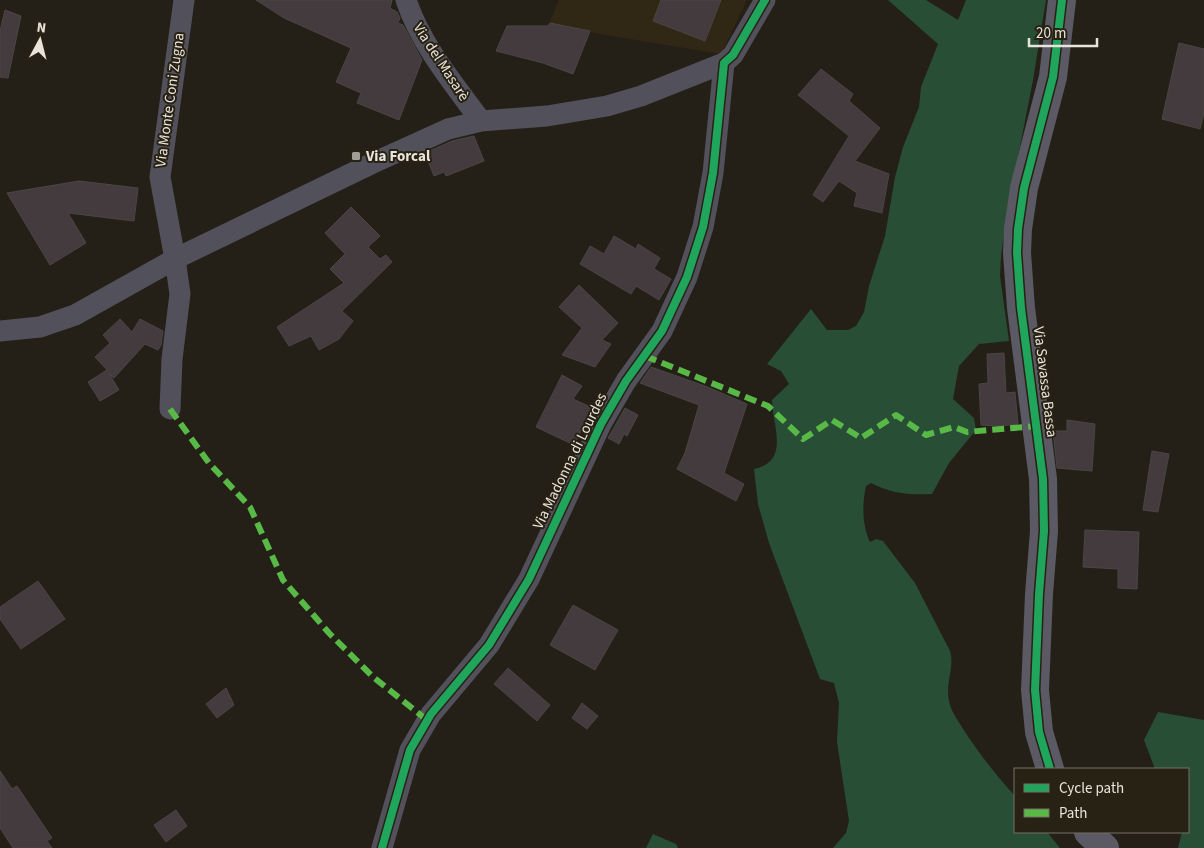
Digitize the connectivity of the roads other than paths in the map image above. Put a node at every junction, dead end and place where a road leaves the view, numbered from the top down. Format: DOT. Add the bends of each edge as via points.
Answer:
graph roads {
  1 [pos="184,0"];
  2 [pos="406,0"];
  3 [pos="765,0"];
  4 [pos="1062,0"];
  5 [pos="724,63"];
  6 [pos="481,121"];
  7 [pos="175,259"];
  8 [pos="0,331"];
  9 [pos="170,409"];
  10 [pos="1050,768"];
  11 [pos="1089,833"];
  12 [pos="382,848"];
  13 [pos="1105,848"];
  1 -- 7 [label="street, Via Monte Coni Zugna" via="160,176"];
  2 -- 6 [label="street, Via del Masarè" via="441,68"];
  3 -- 5 [label="street" via="733,55"];
  4 -- 10 [label="main road, Via Savassa Bassa" via="1053,76 1024,188 1017,253 1021,308 1044,479 1035,690 1039,732"];
  5 -- 6 [label="street" via="607,106 548,116"];
  5 -- 12 [label="street, Via Madonna di Lourdes" via="713,173 703,227 688,277 662,331 626,381 601,424 529,580 489,645 431,714 410,750"];
  6 -- 7 [label="street" via="448,130 372,163"];
  7 -- 8 [label="street" via="75,315 40,326"];
  7 -- 9 [label="street, Via Monte Coni Zugna" via="180,294"];
  11 -- 13 [label="main road"];
}
